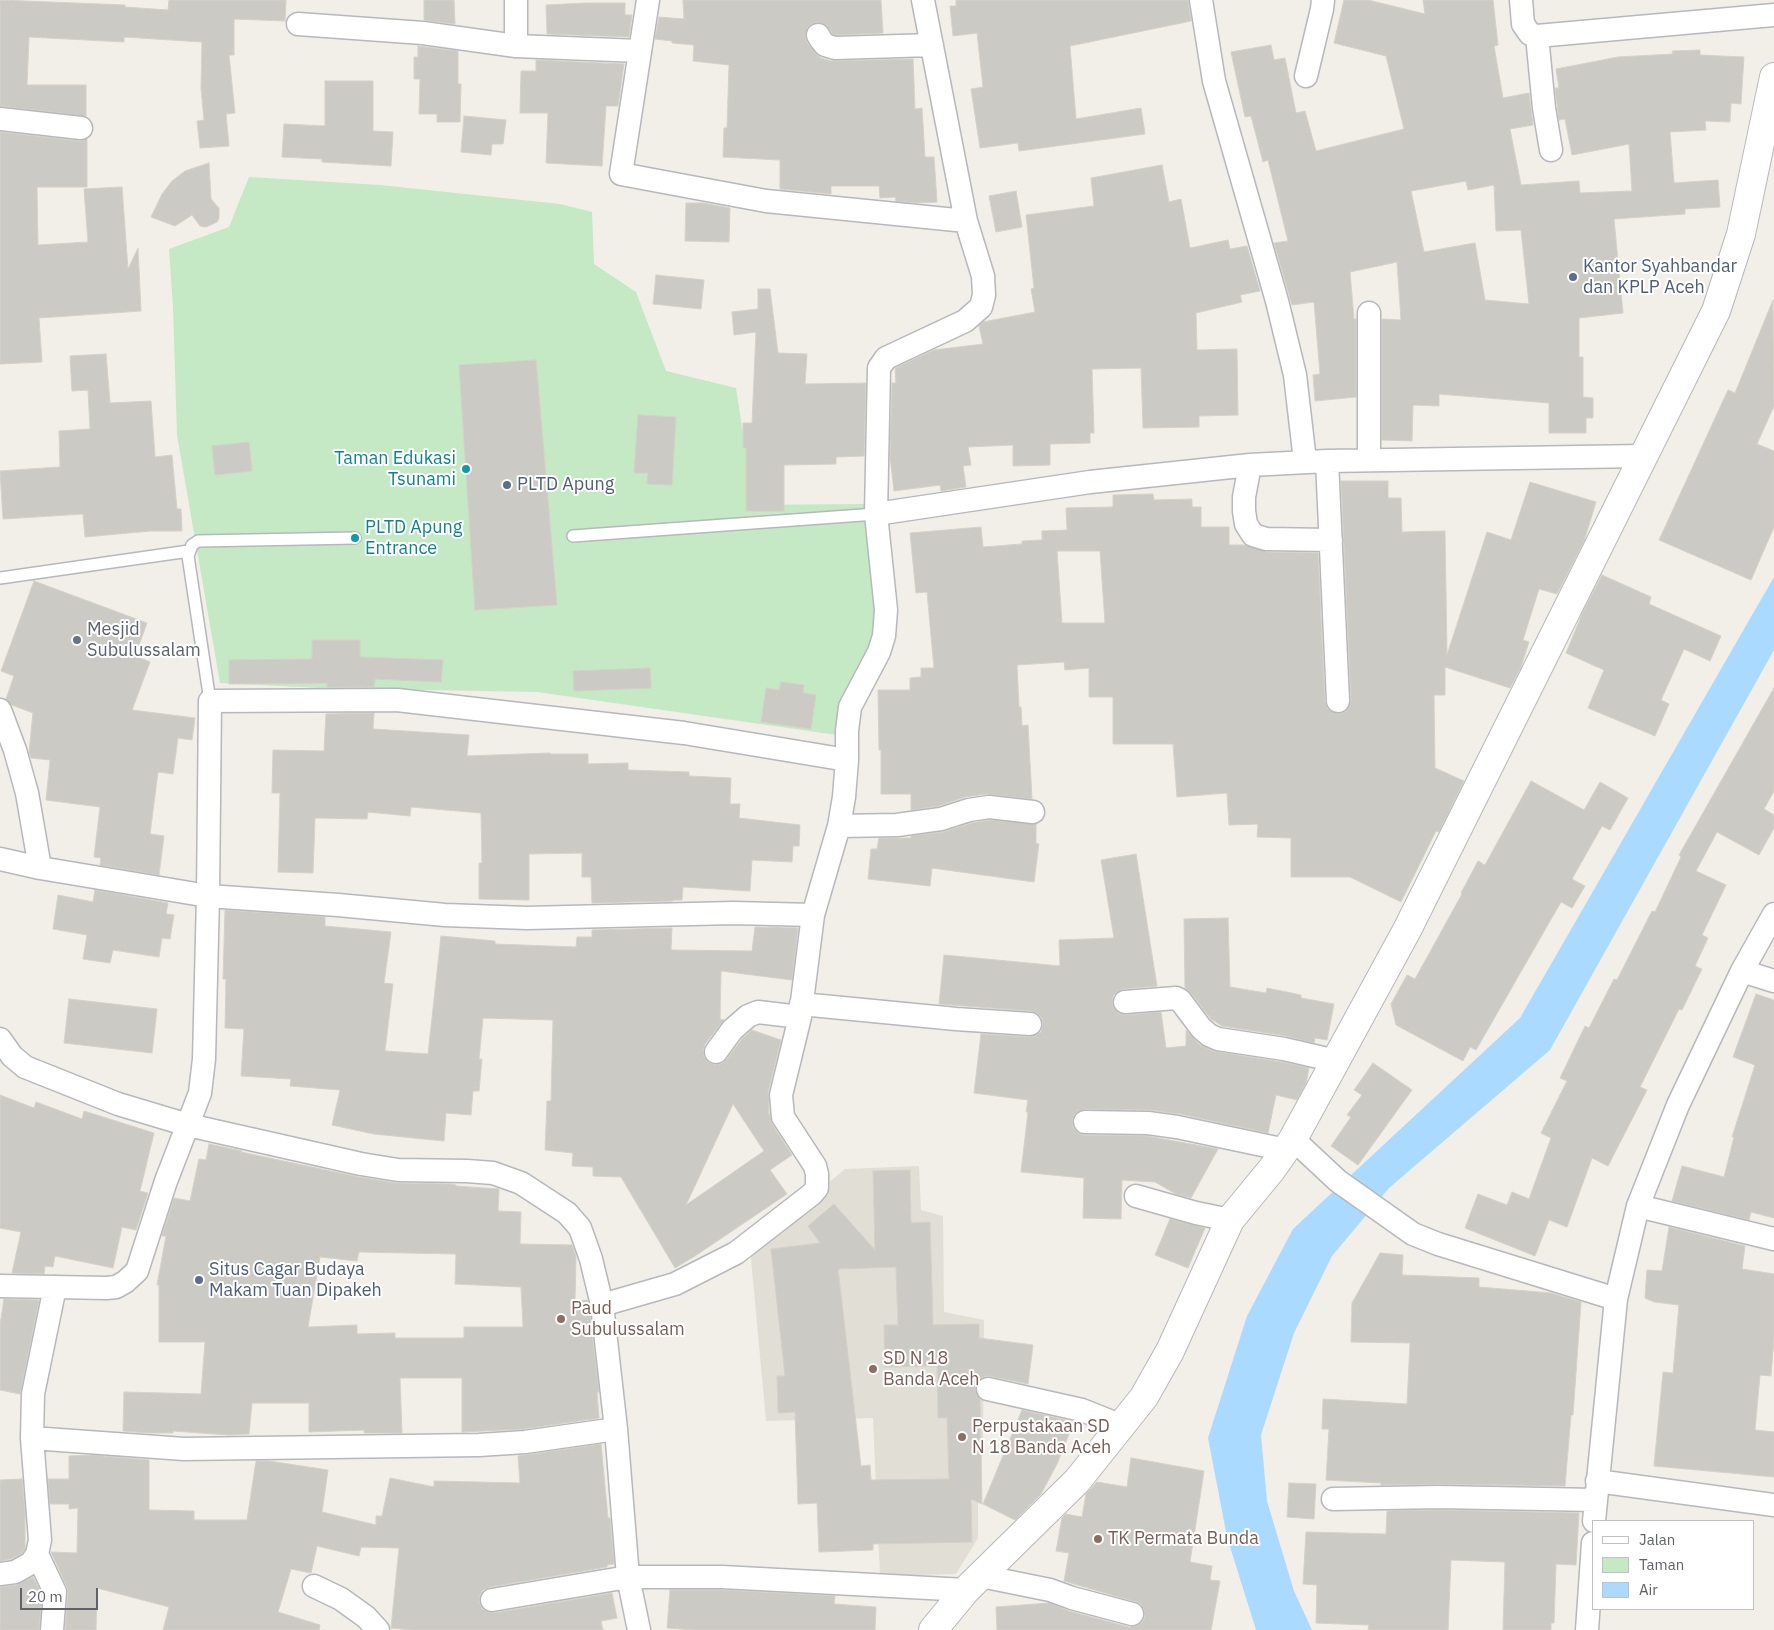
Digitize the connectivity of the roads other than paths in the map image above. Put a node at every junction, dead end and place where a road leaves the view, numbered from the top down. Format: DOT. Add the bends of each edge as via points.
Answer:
graph roads {
  1 [pos="516,0"];
  2 [pos="648,0"];
  3 [pos="923,0"];
  4 [pos="1201,0"];
  5 [pos="1323,0"];
  6 [pos="1521,0"];
  7 [pos="1774,15"];
  8 [pos="298,24"];
  9 [pos="818,35"];
  10 [pos="1537,36"];
  11 [pos="932,45"];
  12 [pos="516,46"];
  13 [pos="639,52"];
  14 [pos="1306,76"];
  15 [pos="1774,77"];
  16 [pos="0,119"];
  17 [pos="81,128"];
  18 [pos="1551,150"];
  19 [pos="966,221"];
  20 [pos="1369,313"];
  21 [pos="1643,456"];
  22 [pos="1369,460"];
  23 [pos="1316,461"];
  24 [pos="1250,465"];
  25 [pos="876,514"];
  26 [pos="573,536"];
  27 [pos="355,538"];
  28 [pos="1331,540"];
  29 [pos="189,551"];
  30 [pos="0,578"];
  31 [pos="1338,701"];
  32 [pos="210,702"];
  33 [pos="0,710"];
  34 [pos="847,760"];
  35 [pos="1033,812"];
  36 [pos="839,826"];
  37 [pos="0,859"];
  38 [pos="40,868"];
  39 [pos="208,896"];
  40 [pos="1774,914"];
  41 [pos="813,915"];
  42 [pos="1742,971"];
  43 [pos="1774,981"];
  44 [pos="1125,1002"];
  45 [pos="800,1010"];
  46 [pos="1030,1024"];
  47 [pos="0,1039"];
  48 [pos="716,1052"];
  49 [pos="1336,1061"];
  50 [pos="1085,1122"];
  51 [pos="188,1125"];
  52 [pos="1289,1145"];
  53 [pos="1136,1196"];
  54 [pos="1638,1206"];
  55 [pos="1230,1220"];
  56 [pos="1774,1239"];
  57 [pos="0,1286"];
  58 [pos="55,1287"];
  59 [pos="1616,1299"];
  60 [pos="602,1305"];
  61 [pos="988,1388"];
  62 [pos="1122,1426"];
  63 [pos="616,1429"];
  64 [pos="32,1438"];
  65 [pos="1333,1500"];
  66 [pos="1596,1501"];
  67 [pos="1774,1505"];
  68 [pos="37,1554"];
  69 [pos="1592,1558"];
  70 [pos="0,1574"];
  71 [pos="628,1577"];
  72 [pos="973,1583"];
  73 [pos="314,1586"];
  74 [pos="492,1600"];
  75 [pos="1132,1614"];
  76 [pos="52,1630"];
  77 [pos="378,1630"];
  78 [pos="639,1630"];
  79 [pos="933,1630"];
  80 [pos="1587,1630"];
  1 -- 12 [label="street"];
  2 -- 13 [label="street"];
  3 -- 11 [label="street"];
  4 -- 23 [label="street" via="1214,81 1277,300"];
  5 -- 14 [label="street"];
  6 -- 10 [label="street" via="1523,24 1530,34"];
  7 -- 10 [label="street"];
  8 -- 12 [label="street" via="423,33"];
  9 -- 11 [label="street" via="835,48"];
  10 -- 18 [label="street"];
  11 -- 19 [label="street"];
  12 -- 13 [label="street"];
  13 -- 19 [label="street" via="621,174 766,201"];
  15 -- 21 [label="street" via="1741,234 1716,311"];
  16 -- 17 [label="street"];
  19 -- 25 [label="street" via="983,276 982,307 965,321 886,358 879,368"];
  20 -- 22 [label="street"];
  21 -- 22 [label="street"];
  21 -- 49 [label="street" via="1407,930"];
  22 -- 23 [label="street"];
  23 -- 24 [label="street"];
  23 -- 28 [label="street"];
  24 -- 25 [label="street" via="1090,482"];
  24 -- 28 [label="street" via="1244,511 1246,524 1253,535 1266,539"];
  25 -- 26 [label="lane"];
  25 -- 34 [label="street" via="886,610 884,636 850,707"];
  27 -- 29 [label="lane" via="198,542"];
  28 -- 31 [label="street"];
  29 -- 30 [label="lane"];
  29 -- 32 [label="lane"];
  32 -- 34 [label="street" via="397,700 684,733"];
  32 -- 39 [label="street"];
  33 -- 38 [label="street" via="27,793"];
  34 -- 36 [label="street"];
  35 -- 36 [label="street" via="989,807 941,819"];
  36 -- 41 [label="street"];
  37 -- 38 [label="street"];
  38 -- 39 [label="street"];
  39 -- 41 [label="street" via="445,915 527,918 733,913"];
  39 -- 51 [label="street" via="204,1059 200,1093"];
  40 -- 42 [label="street"];
  41 -- 45 [label="street"];
  42 -- 43 [label="street"];
  42 -- 54 [label="street" via="1678,1105"];
  44 -- 49 [label="street" via="1176,998 1201,1028 1218,1039"];
  45 -- 46 [label="street"];
  45 -- 48 [label="street" via="758,1012 748,1016 732,1030"];
  45 -- 60 [label="street" via="781,1108 783,1118 815,1166 817,1188 736,1252 675,1284"];
  47 -- 51 [label="street" via="25,1067 118,1104"];
  49 -- 52 [label="street"];
  50 -- 52 [label="street" via="1177,1127"];
  51 -- 58 [label="street" via="133,1276 107,1288"];
  51 -- 60 [label="street" via="361,1164 398,1170 493,1173 521,1183 567,1213 580,1228"];
  52 -- 55 [label="street"];
  52 -- 59 [label="street" via="1413,1234"];
  53 -- 55 [label="street"];
  54 -- 56 [label="street"];
  54 -- 59 [label="street"];
  55 -- 62 [label="street" via="1170,1351 1144,1397"];
  57 -- 58 [label="street"];
  58 -- 64 [label="street" via="33,1394"];
  59 -- 66 [label="street"];
  60 -- 63 [label="street"];
  61 -- 62 [label="street" via="1082,1410"];
  62 -- 72 [label="street" via="1077,1481"];
  63 -- 64 [label="street" via="479,1445 184,1449"];
  63 -- 71 [label="street"];
  64 -- 68 [label="street" via="40,1540"];
  65 -- 66 [label="street" via="1438,1497"];
  66 -- 67 [label="street"];
  68 -- 70 [label="street" via="24,1568"];
  68 -- 76 [label="street" via="55,1592"];
  69 -- 80 [label="street"];
  71 -- 72 [label="street"];
  71 -- 74 [label="street"];
  71 -- 78 [label="street"];
  72 -- 75 [label="street" via="1050,1590"];
  72 -- 79 [label="street"];
  73 -- 77 [label="street" via="341,1599"];
}
